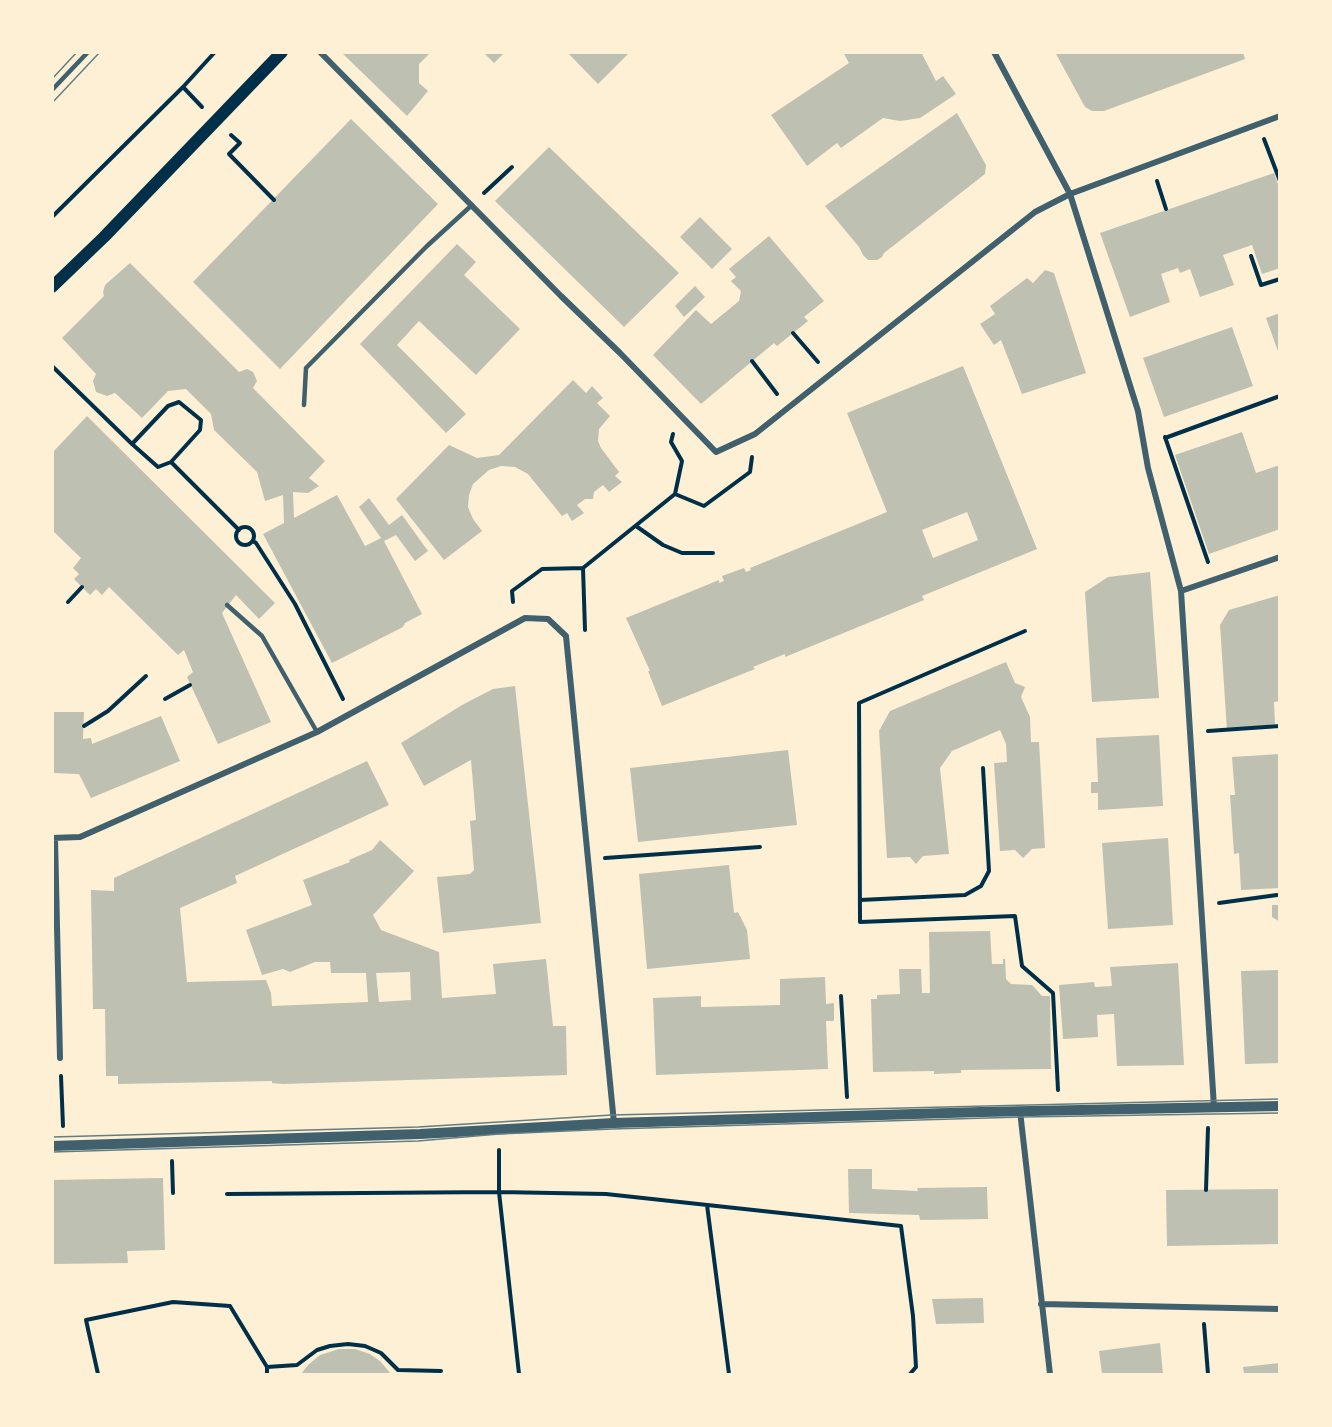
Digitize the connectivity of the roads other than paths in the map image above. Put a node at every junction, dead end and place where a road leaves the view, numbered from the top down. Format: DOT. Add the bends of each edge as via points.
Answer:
graph roads {
  1 [pos="88,52"];
  2 [pos="282,52"];
  3 [pos="320,52"];
  4 [pos="994,52"];
  5 [pos="52,90"];
  6 [pos="1280,116"];
  7 [pos="1070,194"];
  8 [pos="472,205"];
  9 [pos="52,287"];
  10 [pos="304,405"];
  11 [pos="1280,557"];
  12 [pos="1181,591"];
  13 [pos="227,604"];
  14 [pos="316,732"];
  15 [pos="54,838"];
  16 [pos="60,1058"];
  17 [pos="1280,1106"];
  18 [pos="1211,1107"];
  19 [pos="1020,1111"];
  20 [pos="614,1123"];
  21 [pos="58,1145"];
  22 [pos="1041,1304"];
  23 [pos="1280,1309"];
  24 [pos="1050,1374"];
  1 -- 5 [label="lane"];
  2 -- 9 [label="main road"];
  3 -- 8 [label="street"];
  4 -- 7 [label="street"];
  6 -- 7 [label="street"];
  7 -- 8 [label="street" via="1035,212 754,434 716,452"];
  7 -- 12 [label="street" via="1138,411 1148,468"];
  8 -- 10 [label="lane" via="306,368"];
  11 -- 12 [label="street"];
  12 -- 18 [label="street"];
  13 -- 14 [label="lane" via="262,636"];
  14 -- 15 [label="street" via="80,837"];
  14 -- 20 [label="street" via="525,618 548,619 566,636"];
  15 -- 16 [label="street"];
  17 -- 18 [label="street"];
  18 -- 19 [label="street"];
  19 -- 20 [label="street"];
  19 -- 22 [label="street"];
  20 -- 21 [label="street" via="420,1134"];
  22 -- 23 [label="street"];
  22 -- 24 [label="street"];
}
